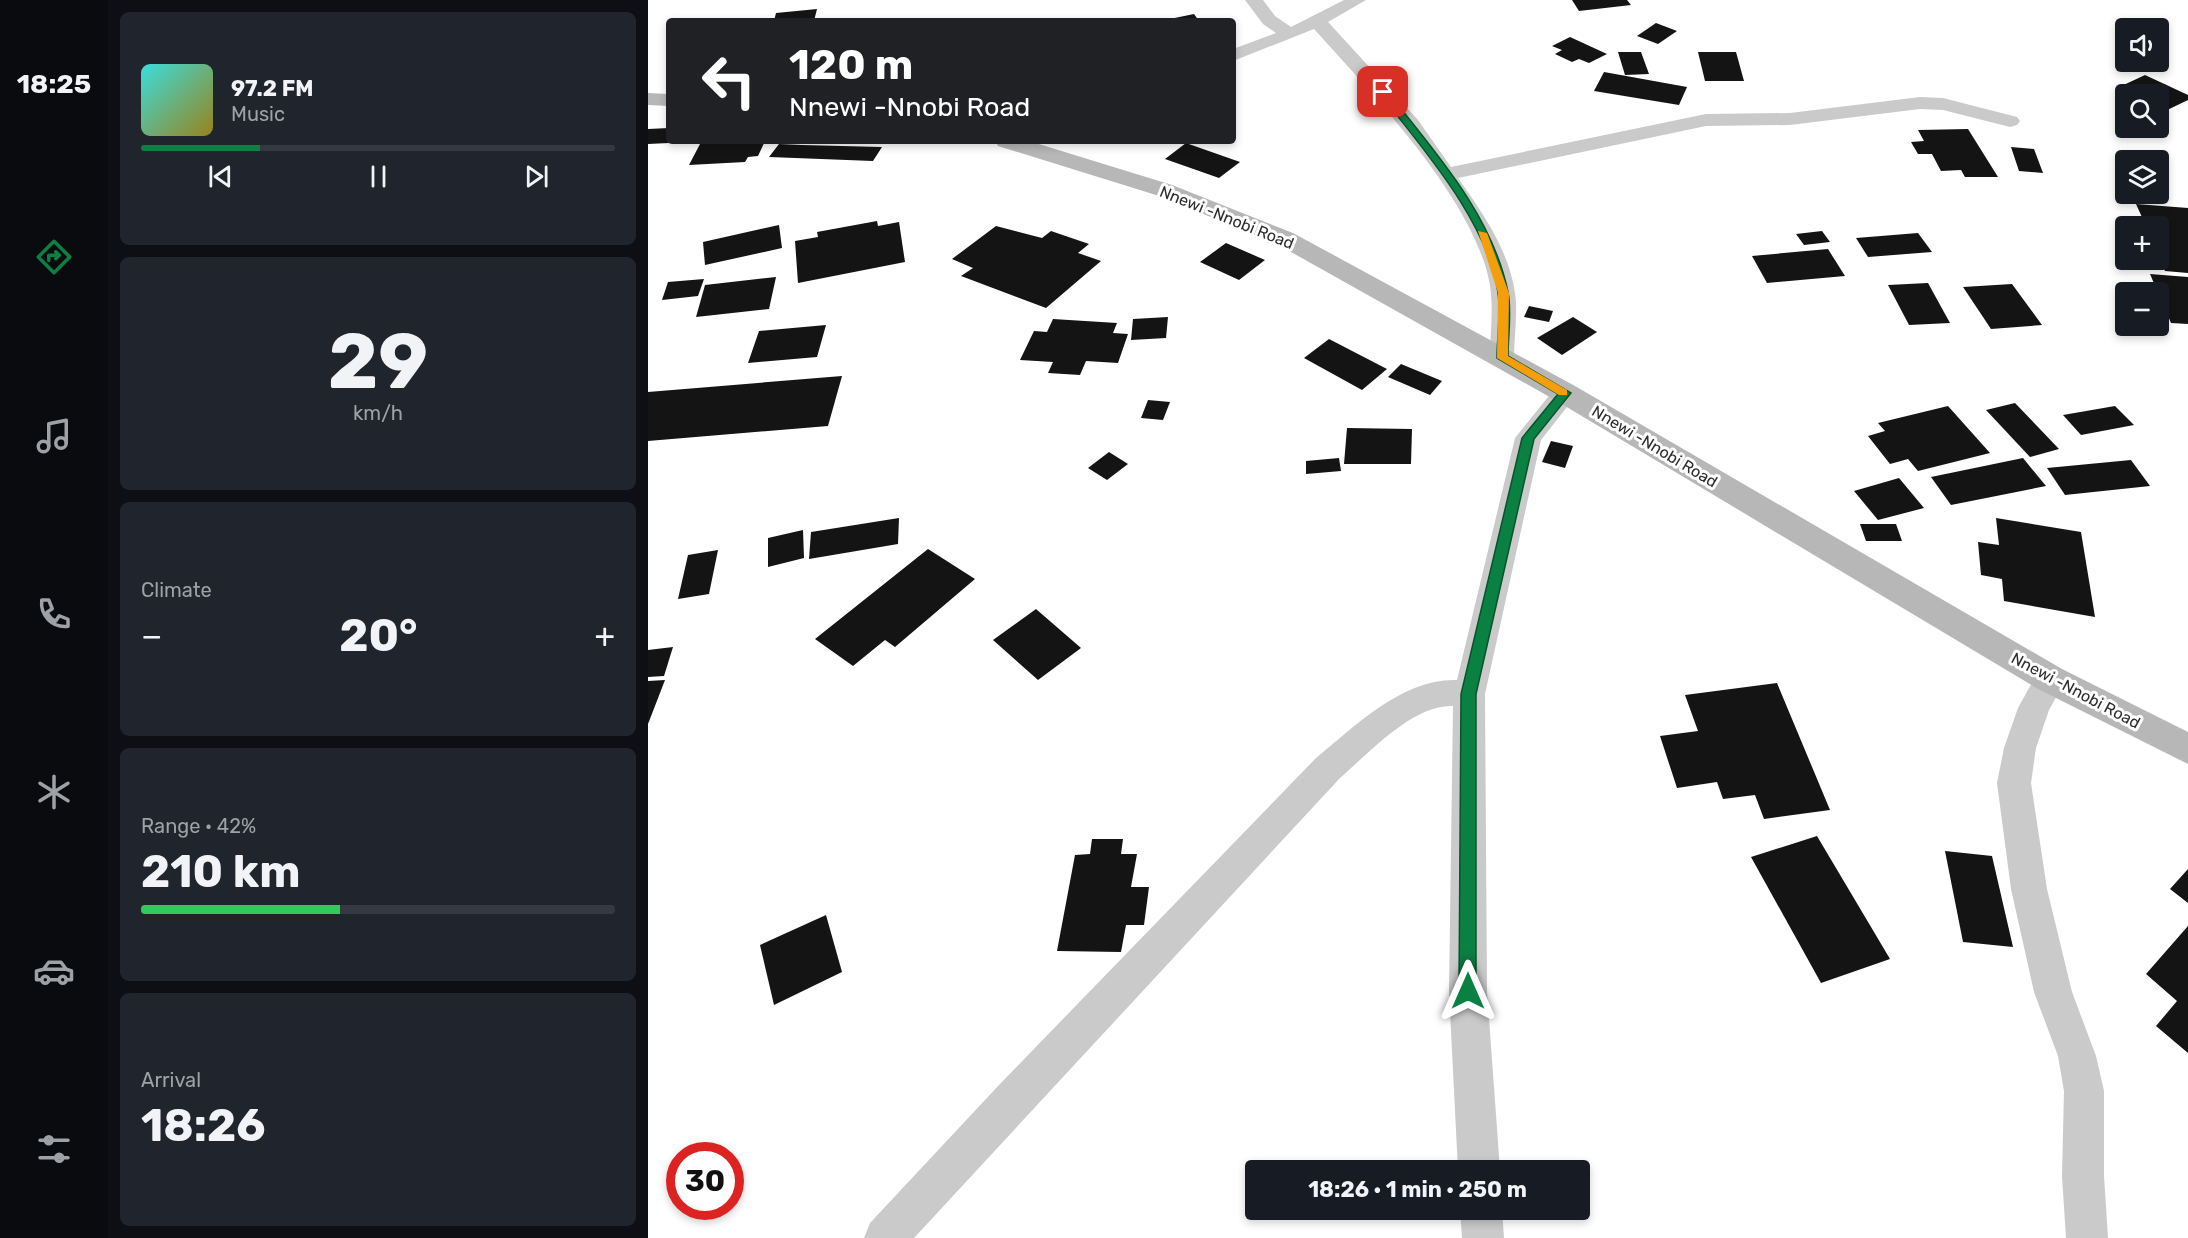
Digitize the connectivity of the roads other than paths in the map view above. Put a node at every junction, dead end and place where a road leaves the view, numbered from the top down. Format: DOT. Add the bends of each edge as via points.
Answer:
graph roads {
  1 [pos="1254,0"];
  2 [pos="1357,0"];
  3 [pos="1317,21"];
  4 [pos="1290,34"];
  5 [pos="1236,54"];
  6 [pos="648,99"];
  7 [pos="666,100"];
  8 [pos="2010,121"];
  9 [pos="1018,144"];
  10 [pos="1447,174"];
  11 [pos="1502,358"];
  12 [pos="1565,393"];
  13 [pos="2050,679"];
  14 [pos="1469,694"];
  15 [pos="2188,749"];
  16 [pos="1478,1160"];
  17 [pos="1482,1220"];
  18 [pos="885,1238"];
  19 [pos="1483,1238"];
  20 [pos="2087,1238"];
  1 -- 4 [label="street" via="1269,20"];
  2 -- 3 [label="street"];
  3 -- 4 [label="street"];
  3 -- 10 [label="street" via="1411,124"];
  4 -- 5 [label="street"];
  6 -- 7 [label="main road"];
  8 -- 10 [label="street" via="1943,104 1920,103 1790,119 1706,120"];
  9 -- 11 [label="main road, Nnewi -Nnobi Road" via="1164,190 1284,238"];
  10 -- 11 [label="street" via="1491,252 1503,293"];
  11 -- 12 [label="main road, Nnewi -Nnobi Road"];
  12 -- 13 [label="main road, Nnewi -Nnobi Road"];
  12 -- 14 [label="street" via="1528,438"];
  13 -- 15 [label="main road, Nnewi -Nnobi Road"];
  13 -- 20 [label="street" via="2034,708 2020,748 2014,783 2031,900 2053,992 2077,1056 2084,1091"];
  14 -- 16 [label="street" via="1468,991"];
  14 -- 18 [label="street" via="1448,693 1413,703 1386,719 1328,768"];
  17 -- 19 [label="street"];
}
